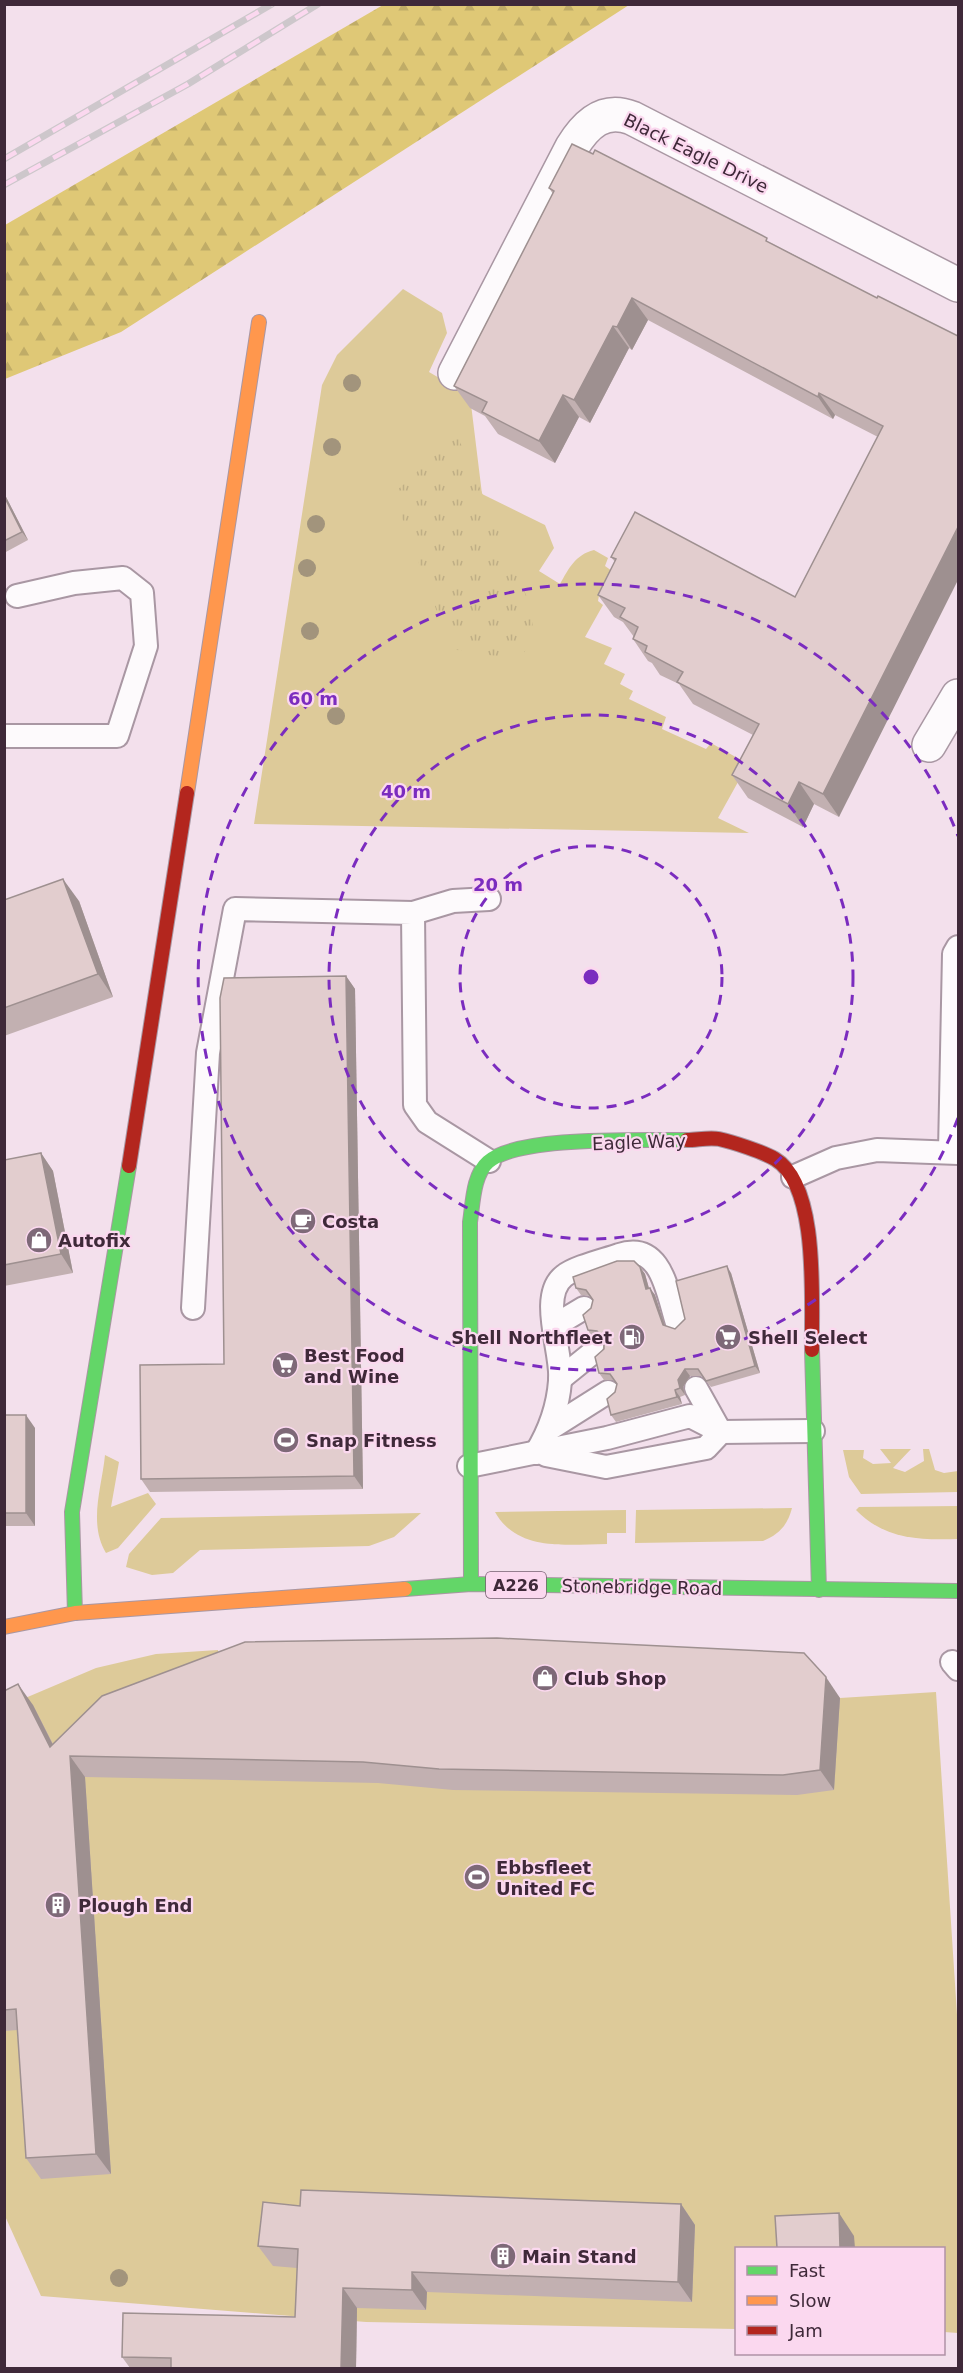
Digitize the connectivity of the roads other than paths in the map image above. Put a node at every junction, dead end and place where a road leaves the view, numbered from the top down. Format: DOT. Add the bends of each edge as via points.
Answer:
graph roads {
  1 [pos="958,285"];
  2 [pos="259,322"];
  3 [pos="455,373"];
  4 [pos="17,596"];
  5 [pos="958,696"];
  6 [pos="4,735"];
  7 [pos="929,745"];
  8 [pos="489,899"];
  9 [pos="413,913"];
  10 [pos="958,947"];
  11 [pos="954,1152"];
  12 [pos="489,1161"];
  13 [pos="793,1177"];
  14 [pos="194,1308"];
  15 [pos="584,1308"];
  16 [pos="677,1323"];
  17 [pos="554,1326"];
  18 [pos="596,1350"];
  19 [pos="561,1379"];
  20 [pos="696,1388"];
  21 [pos="608,1392"];
  22 [pos="551,1428"];
  23 [pos="813,1431"];
  24 [pos="721,1432"];
  25 [pos="536,1453"];
  26 [pos="469,1466"];
  27 [pos="471,1584"];
  28 [pos="819,1590"];
  29 [pos="958,1591"];
  30 [pos="28,1606"];
  31 [pos="75,1613"];
  32 [pos="4,1627"];
  1 -- 3 [label="street, Black Eagle Drive" via="632,118 610,114 593,121 572,147"];
  2 -- 31 [label="street" via="105,1325 72,1512"];
  4 -- 6 [label="lane" via="74,583 123,578 142,593 146,646 117,736"];
  5 -- 7 [label="street"];
  8 -- 9 [label="lane" via="453,901"];
  9 -- 12 [label="lane" via="415,1105 427,1122"];
  9 -- 14 [label="lane" via="236,909 208,1053"];
  10 -- 11 [label="lane" via="954,954"];
  11 -- 13 [label="lane" via="877,1150 836,1158"];
  12 -- 13 [label="street, Eagle Way" via="528,1145 718,1140 776,1159"];
  12 -- 26 [label="street" via="478,1176 470,1222"];
  13 -- 23 [label="street, Eagle Way" via="806,1210 810,1243"];
  15 -- 17 [label="lane"];
  16 -- 17 [label="lane" via="656,1286 659,1268 650,1256 632,1251 564,1275 555,1285"];
  17 -- 19 [label="lane"];
  18 -- 19 [label="lane"];
  19 -- 22 [label="lane"];
  20 -- 24 [label="lane"];
  21 -- 22 [label="lane"];
  22 -- 25 [label="lane"];
  23 -- 24 [label="lane"];
  23 -- 28 [label="street, Eagle Way"];
  24 -- 25 [label="lane" via="690,1416"];
  24 -- 25 [label="lane" via="706,1448 606,1467"];
  25 -- 26 [label="lane"];
  26 -- 27 [label="street"];
  27 -- 28 [label="street, Stonebridge Road / A226"];
  27 -- 31 [label="street, Stonebridge Road / A226"];
  28 -- 29 [label="street, Stonebridge Road / A226"];
  30 -- 31 [label="street, Stonebridge Road / A226"];
  31 -- 32 [label="street, Stonebridge Road / A226"];
}
